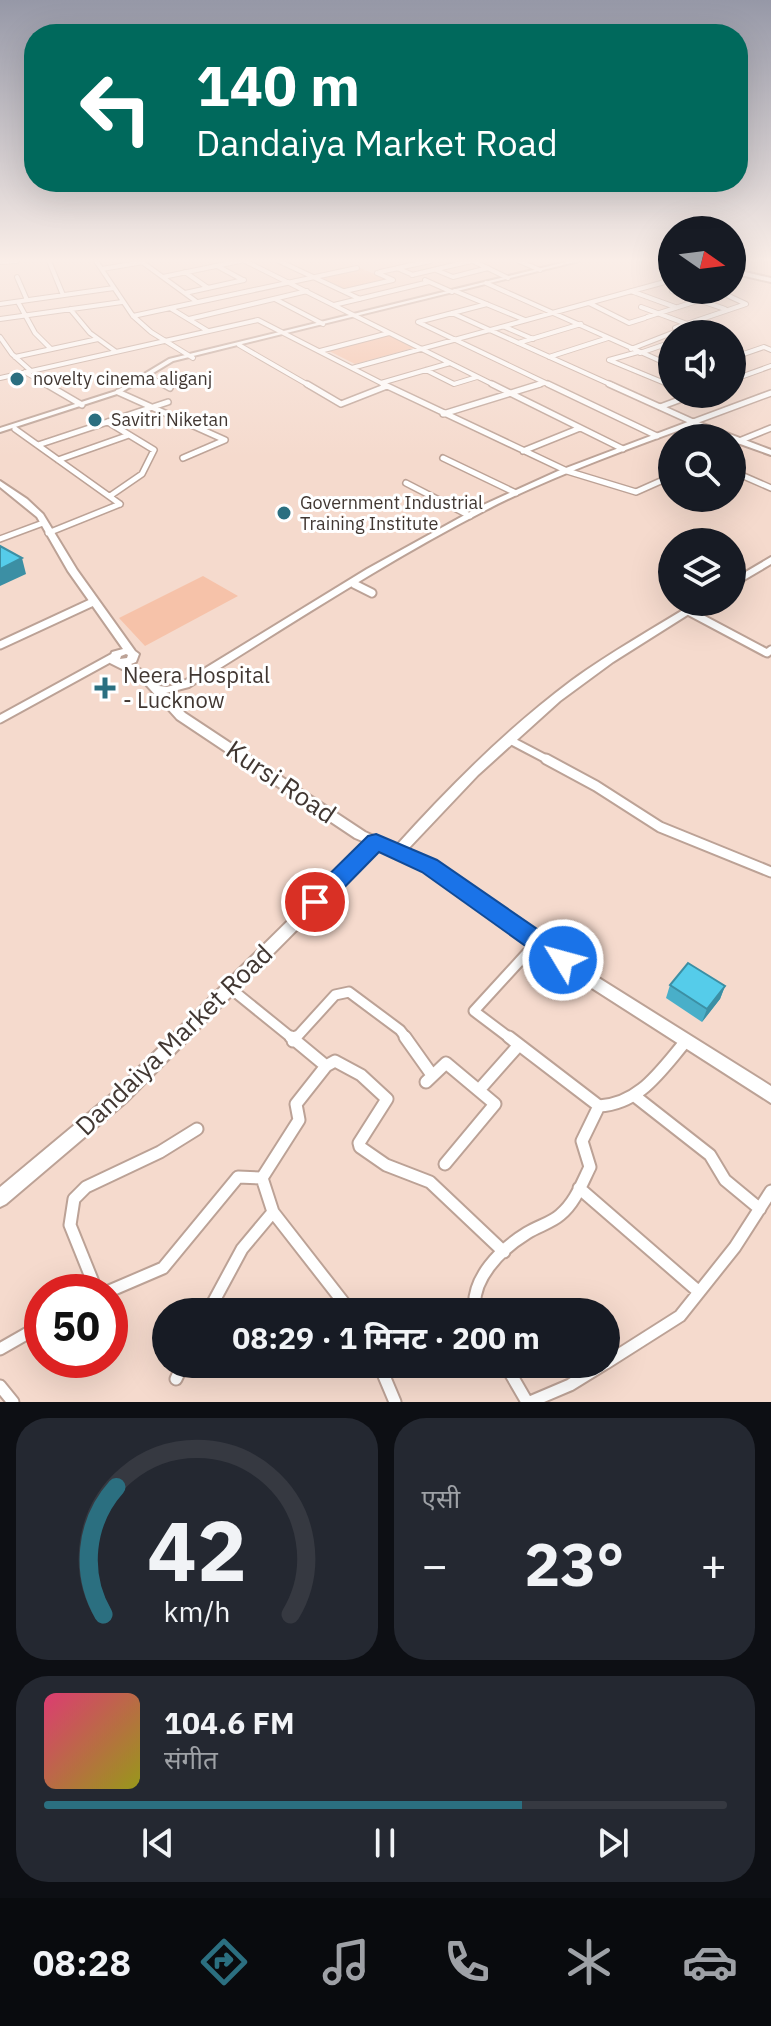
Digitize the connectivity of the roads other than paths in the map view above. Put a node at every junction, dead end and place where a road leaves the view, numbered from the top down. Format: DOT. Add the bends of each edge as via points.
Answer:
graph roads {
  1 [pos="31,326"];
  2 [pos="86,326"];
  3 [pos="147,326"];
  4 [pos="201,326"];
  5 [pos="228,326"];
  6 [pos="244,326"];
  7 [pos="272,326"];
  8 [pos="313,326"];
  9 [pos="376,326"];
  10 [pos="427,326"];
  11 [pos="481,326"];
  12 [pos="502,326"];
  13 [pos="505,326"];
  14 [pos="573,326"];
  15 [pos="586,326"];
  16 [pos="151,329"];
  17 [pos="249,329"];
  18 [pos="489,330"];
  19 [pos="208,331"];
  20 [pos="285,333"];
  21 [pos="389,333"];
  22 [pos="0,337"];
  23 [pos="171,338"];
  24 [pos="608,338"];
  25 [pos="658,338"];
  26 [pos="98,339"];
  27 [pos="533,339"];
  28 [pos="164,340"];
  29 [pos="454,340"];
  30 [pos="517,343"];
  31 [pos="235,346"];
  32 [pos="658,346"];
  33 [pos="51,349"];
  34 [pos="421,349"];
  35 [pos="631,349"];
  36 [pos="771,350"];
  37 [pos="115,351"];
  38 [pos="320,351"];
  39 [pos="639,352"];
  40 [pos="746,353"];
  41 [pos="191,356"];
  42 [pos="15,357"];
  43 [pos="548,357"];
  44 [pos="658,360"];
  45 [pos="450,363"];
  46 [pos="771,366"];
  47 [pos="352,368"];
  48 [pos="426,370"];
  49 [pos="28,371"];
  50 [pos="746,375"];
  51 [pos="148,376"];
  52 [pos="477,377"];
  53 [pos="0,378"];
  54 [pos="658,380"];
  55 [pos="544,383"];
  56 [pos="384,385"];
  57 [pos="170,388"];
  58 [pos="120,393"];
  59 [pos="771,393"];
  60 [pos="511,394"];
  61 [pos="168,402"];
  62 [pos="82,405"];
  63 [pos="658,406"];
  64 [pos="152,408"];
  65 [pos="662,408"];
  66 [pos="442,414"];
  67 [pos="108,422"];
  68 [pos="693,422"];
  69 [pos="698,424"];
  70 [pos="580,428"];
  71 [pos="771,428"];
  72 [pos="15,429"];
  73 [pos="0,432"];
  74 [pos="129,435"];
  75 [pos="746,435"];
  76 [pos="657,436"];
  77 [pos="746,444"];
  78 [pos="38,445"];
  79 [pos="623,449"];
  80 [pos="522,451"];
  81 [pos="771,453"];
  82 [pos="183,458"];
  83 [pos="443,458"];
  84 [pos="58,460"];
  85 [pos="567,471"];
  86 [pos="746,477"];
  87 [pos="658,482"];
  88 [pos="0,483"];
  89 [pos="406,483"];
  90 [pos="771,488"];
  91 [pos="0,493"];
  92 [pos="516,493"];
  93 [pos="110,496"];
  94 [pos="470,516"];
  95 [pos="45,526"];
  96 [pos="0,539"];
  97 [pos="771,560"];
  98 [pos="746,575"];
  99 [pos="354,584"];
  100 [pos="372,593"];
  101 [pos="93,602"];
  102 [pos="680,616"];
  103 [pos="697,616"];
  104 [pos="0,645"];
  105 [pos="771,650"];
  106 [pos="123,658"];
  107 [pos="155,689"];
  108 [pos="0,719"];
  109 [pos="510,740"];
  110 [pos="376,842"];
  111 [pos="398,852"];
  112 [pos="771,872"];
  113 [pos="538,941"];
  114 [pos="230,988"];
  115 [pos="293,1041"];
  116 [pos="686,1041"];
  117 [pos="518,1046"];
  118 [pos="326,1066"];
  119 [pos="479,1090"];
  120 [pos="771,1095"];
  121 [pos="636,1097"];
  122 [pos="599,1106"];
  123 [pos="197,1129"];
  124 [pos="445,1164"];
  125 [pos="262,1178"];
  126 [pos="579,1188"];
  127 [pos="771,1191"];
  128 [pos="0,1198"];
  129 [pos="760,1209"];
  130 [pos="273,1212"];
  131 [pos="504,1252"];
  132 [pos="90,1274"];
  133 [pos="128,1283"];
  134 [pos="699,1292"];
  135 [pos="216,1298"];
  136 [pos="340,1298"];
  137 [pos="473,1298"];
  138 [pos="24,1335"];
  139 [pos="0,1349"];
  140 [pos="620,1354"];
  141 [pos="385,1378"];
  142 [pos="513,1378"];
  143 [pos="581,1378"];
  144 [pos="0,1386"];
  145 [pos="13,1402"];
  146 [pos="395,1402"];
  147 [pos="528,1402"];
  1 -- 33 [label="street"];
  2 -- 26 [label="street"];
  3 -- 16 [label="street"];
  4 -- 19 [label="street"];
  5 -- 19 [label="street"];
  6 -- 17 [label="street"];
  7 -- 20 [label="street"];
  8 -- 20 [label="main road"];
  9 -- 21 [label="street"];
  10 -- 29 [label="street"];
  11 -- 18 [label="street"];
  12 -- 18 [label="street"];
  13 -- 27 [label="street"];
  14 -- 27 [label="street"];
  15 -- 24 [label="street"];
  16 -- 23 [label="street"];
  16 -- 28 [label="street"];
  18 -- 29 [label="street"];
  18 -- 30 [label="street"];
  19 -- 23 [label="street"];
  20 -- 31 [label="main road"];
  20 -- 38 [label="street"];
  21 -- 34 [label="street"];
  21 -- 38 [label="street"];
  22 -- 42 [label="street"];
  23 -- 28 [label="street"];
  23 -- 41 [label="street"];
  24 -- 35 [label="street"];
  24 -- 43 [label="street"];
  25 -- 35 [label="street"];
  26 -- 33 [label="street"];
  26 -- 37 [label="street"];
  27 -- 30 [label="street"];
  28 -- 37 [label="street"];
  28 -- 41 [label="street"];
  29 -- 34 [label="street"];
  29 -- 55 [label="street"];
  30 -- 43 [label="street"];
  31 -- 41 [label="main road"];
  31 -- 56 [label="street" via="341,404"];
  32 -- 39 [label="street"];
  33 -- 42 [label="street"];
  34 -- 45 [label="street"];
  34 -- 47 [label="street"];
  35 -- 39 [label="street"];
  36 -- 40 [label="street"];
  37 -- 49 [label="street"];
  38 -- 47 [label="street"];
  39 -- 44 [label="street"];
  39 -- 54 [label="street" via="609,360"];
  41 -- 51 [label="main road"];
  41 -- 58 [label="main road" via="161,364"];
  42 -- 49 [label="street"];
  43 -- 63 [label="street"];
  45 -- 48 [label="street"];
  45 -- 52 [label="street"];
  46 -- 50 [label="street"];
  47 -- 56 [label="street"];
  48 -- 52 [label="street" via="454,384"];
  48 -- 56 [label="street"];
  49 -- 53 [label="street"];
  49 -- 62 [label="street"];
  51 -- 57 [label="street"];
  51 -- 58 [label="main road"];
  52 -- 60 [label="street"];
  55 -- 60 [label="street"];
  55 -- 76 [label="street"];
  56 -- 66 [label="street"];
  58 -- 62 [label="main road"];
  58 -- 64 [label="street"];
  58 -- 72 [label="main road"];
  59 -- 68 [label="street"];
  60 -- 66 [label="street"];
  60 -- 70 [label="street"];
  61 -- 64 [label="street"];
  62 -- 73 [label="main road"];
  64 -- 67 [label="street"];
  64 -- 82 [label="street" via="225,440"];
  65 -- 68 [label="street"];
  66 -- 80 [label="street"];
  67 -- 74 [label="street"];
  67 -- 78 [label="street"];
  68 -- 69 [label="main road"];
  68 -- 76 [label="main road"];
  70 -- 79 [label="street"];
  70 -- 80 [label="street"];
  71 -- 75 [label="street"];
  72 -- 73 [label="main road"];
  72 -- 78 [label="street"];
  74 -- 84 [label="street"];
  74 -- 93 [label="street" via="154,450 142,474"];
  76 -- 79 [label="main road"];
  77 -- 81 [label="main road"];
  78 -- 84 [label="street"];
  79 -- 85 [label="main road"];
  80 -- 85 [label="street"];
  83 -- 92 [label="street"];
  84 -- 93 [label="street"];
  85 -- 87 [label="street" via="636,492"];
  85 -- 92 [label="main road"];
  86 -- 90 [label="street"];
  88 -- 95 [label="main road" via="44,519"];
  89 -- 94 [label="street"];
  91 -- 95 [label="main road"];
  92 -- 94 [label="main road"];
  93 -- 95 [label="street" via="120,504"];
  94 -- 99 [label="main road"];
  95 -- 96 [label="street"];
  95 -- 101 [label="main road"];
  97 -- 98 [label="main road"];
  99 -- 100 [label="street"];
  99 -- 107 [label="main road" via="185,685"];
  101 -- 104 [label="street"];
  101 -- 106 [label="main road" via="121,638"];
  102 -- 109 [label="main road" via="557,698"];
  103 -- 105 [label="street" via="767,653"];
  106 -- 107 [label="main road, Kursi Road"];
  106 -- 108 [label="street"];
  107 -- 110 [label="main road, Kursi Road" via="181,716"];
  109 -- 111 [label="main road" via="435,809"];
  109 -- 112 [label="street" via="660,827"];
  110 -- 111 [label="main road, Kursi Road"];
  110 -- 114 [label="main road, Dandaiya Market Road"];
  111 -- 113 [label="main road, Kursi Road" via="430,866"];
  113 -- 116 [label="main road, Kursi Road"];
  113 -- 117 [label="street" via="474,1011"];
  114 -- 115 [label="street"];
  114 -- 128 [label="main road, Dandaiya Market Road" via="120,1097"];
  115 -- 118 [label="street"];
  115 -- 119 [label="street" via="335,995 349,992 403,1033 429,1079 446,1063"];
  116 -- 120 [label="main road, Kursi Road"];
  116 -- 121 [label="street"];
  117 -- 119 [label="street"];
  117 -- 122 [label="street"];
  118 -- 125 [label="street" via="296,1104 299,1120"];
  118 -- 131 [label="street" via="339,1062 387,1099 360,1147 386,1165 430,1182"];
  119 -- 124 [label="street" via="495,1107"];
  121 -- 122 [label="street" via="617,1106"];
  121 -- 129 [label="street" via="710,1155 725,1180"];
  122 -- 126 [label="street" via="582,1141 590,1167"];
  123 -- 132 [label="street" via="86,1187 74,1199 70,1225"];
  125 -- 130 [label="street"];
  125 -- 133 [label="street" via="238,1177 172,1260"];
  126 -- 131 [label="street" via="560,1215"];
  126 -- 134 [label="street"];
  127 -- 129 [label="street"];
  129 -- 134 [label="street"];
  130 -- 135 [label="street" via="242,1249"];
  130 -- 136 [label="street"];
  131 -- 137 [label="street"];
  134 -- 140 [label="street" via="680,1316"];
  138 -- 139 [label="street"];
  141 -- 146 [label="street"];
  142 -- 147 [label="street"];
  143 -- 147 [label="street"];
  144 -- 145 [label="street"];
}
